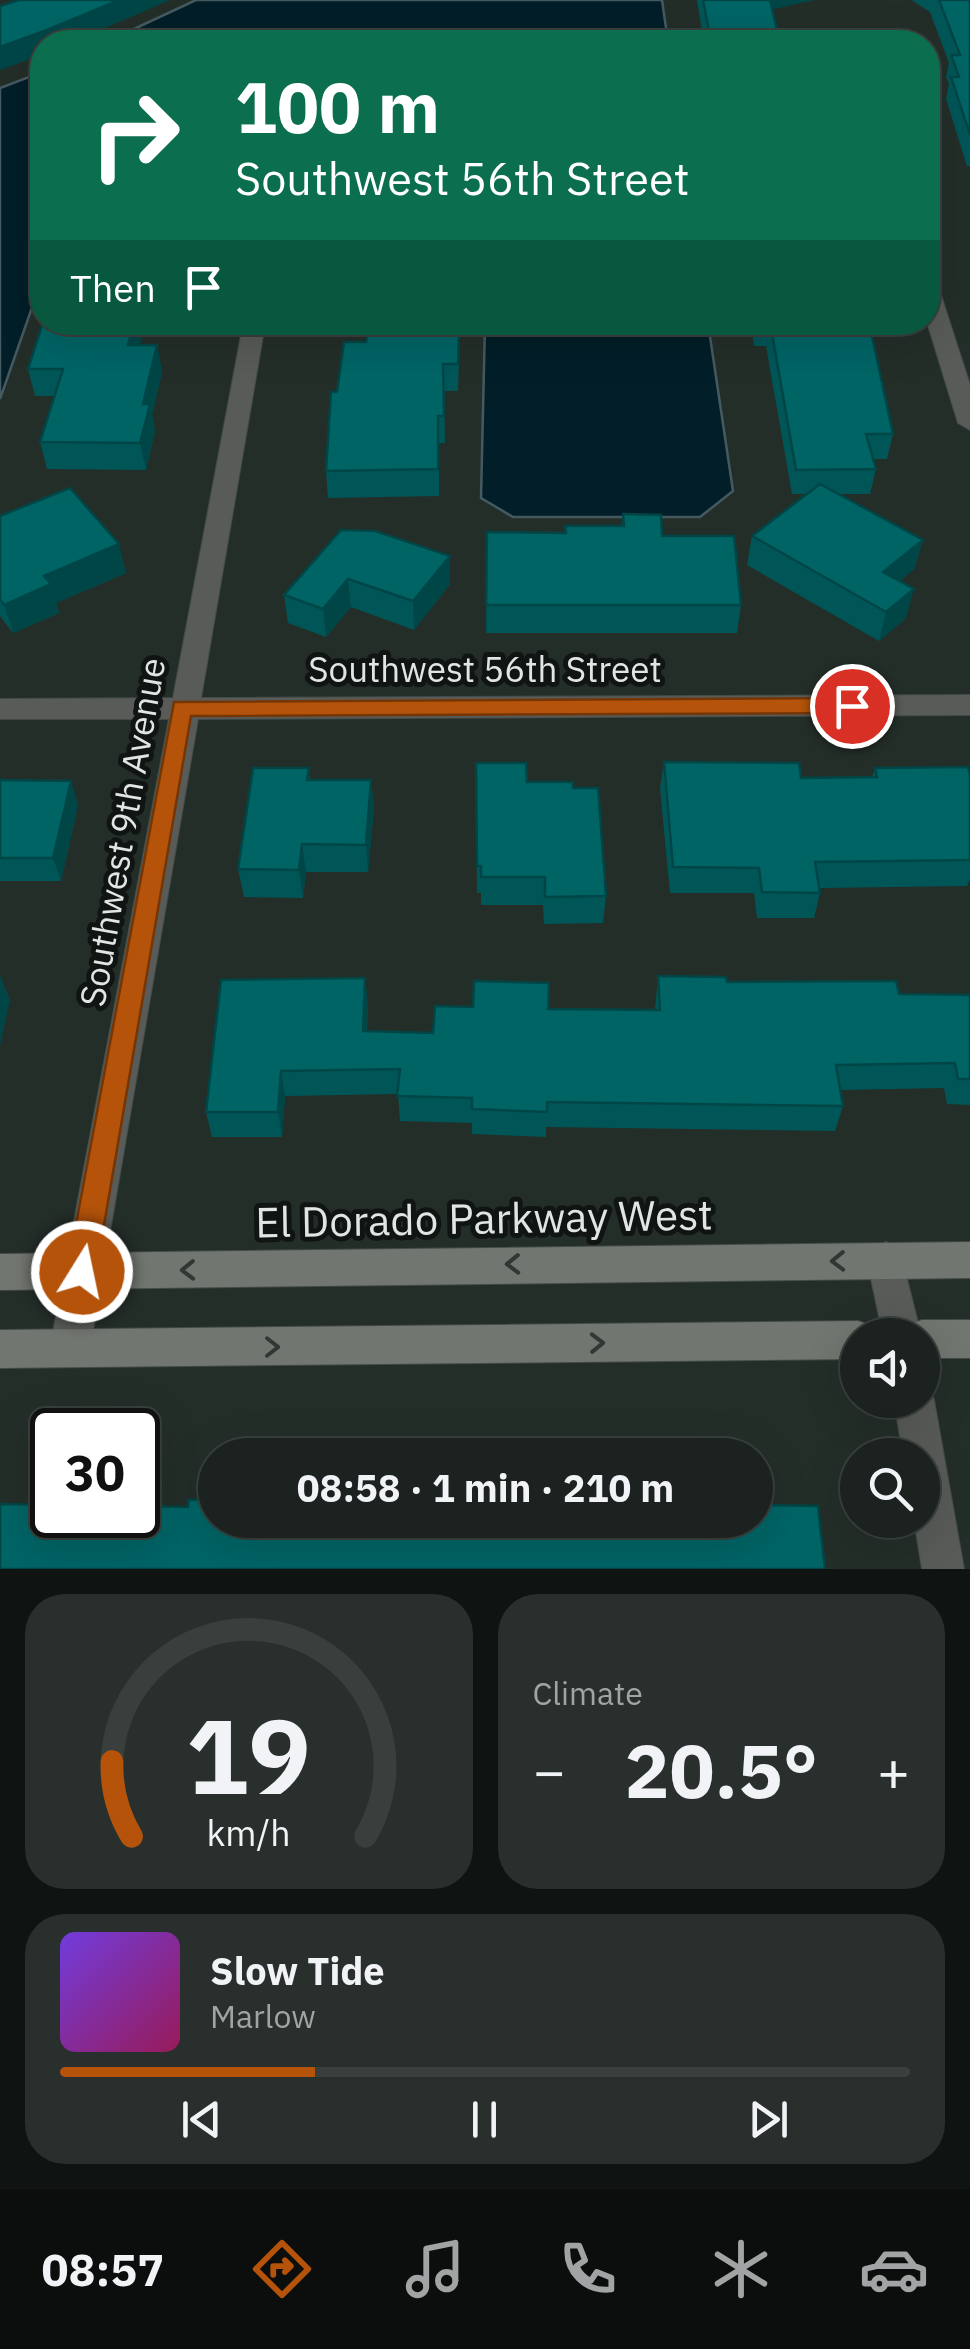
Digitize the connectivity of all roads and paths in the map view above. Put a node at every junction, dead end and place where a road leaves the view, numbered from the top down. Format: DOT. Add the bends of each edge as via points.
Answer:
graph roads {
  1 [pos="940,328"];
  2 [pos="251,335"];
  3 [pos="970,424"];
  4 [pos="970,705"];
  5 [pos="182,708"];
  6 [pos="0,709"];
  7 [pos="886,1260"];
  8 [pos="970,1260"];
  9 [pos="0,1272"];
  10 [pos="82,1272"];
  11 [pos="898,1318"];
  12 [pos="940,1339"];
  13 [pos="970,1339"];
  14 [pos="840,1340"];
  15 [pos="70,1348"];
  16 [pos="0,1349"];
  17 [pos="917,1418"];
  18 [pos="944,1569"];
  1 -- 3 [label="street"];
  2 -- 5 [label="street, Southwest 9th Avenue"];
  4 -- 5 [label="street, Southwest 56th Street"];
  5 -- 6 [label="street, Southwest 56th Street"];
  5 -- 10 [label="street, Southwest 9th Avenue"];
  7 -- 8 [label="street, El Dorado Parkway West"];
  7 -- 10 [label="street, El Dorado Parkway West, one-way"];
  7 -- 11 [label="street"];
  9 -- 10 [label="street, El Dorado Parkway West"];
  10 -- 15 [label="street, Southwest 9th Avenue"];
  12 -- 13 [label="street"];
  15 -- 14 [label="street, one-way"];
  15 -- 16 [label="street"];
  17 -- 18 [label="street"];
}
